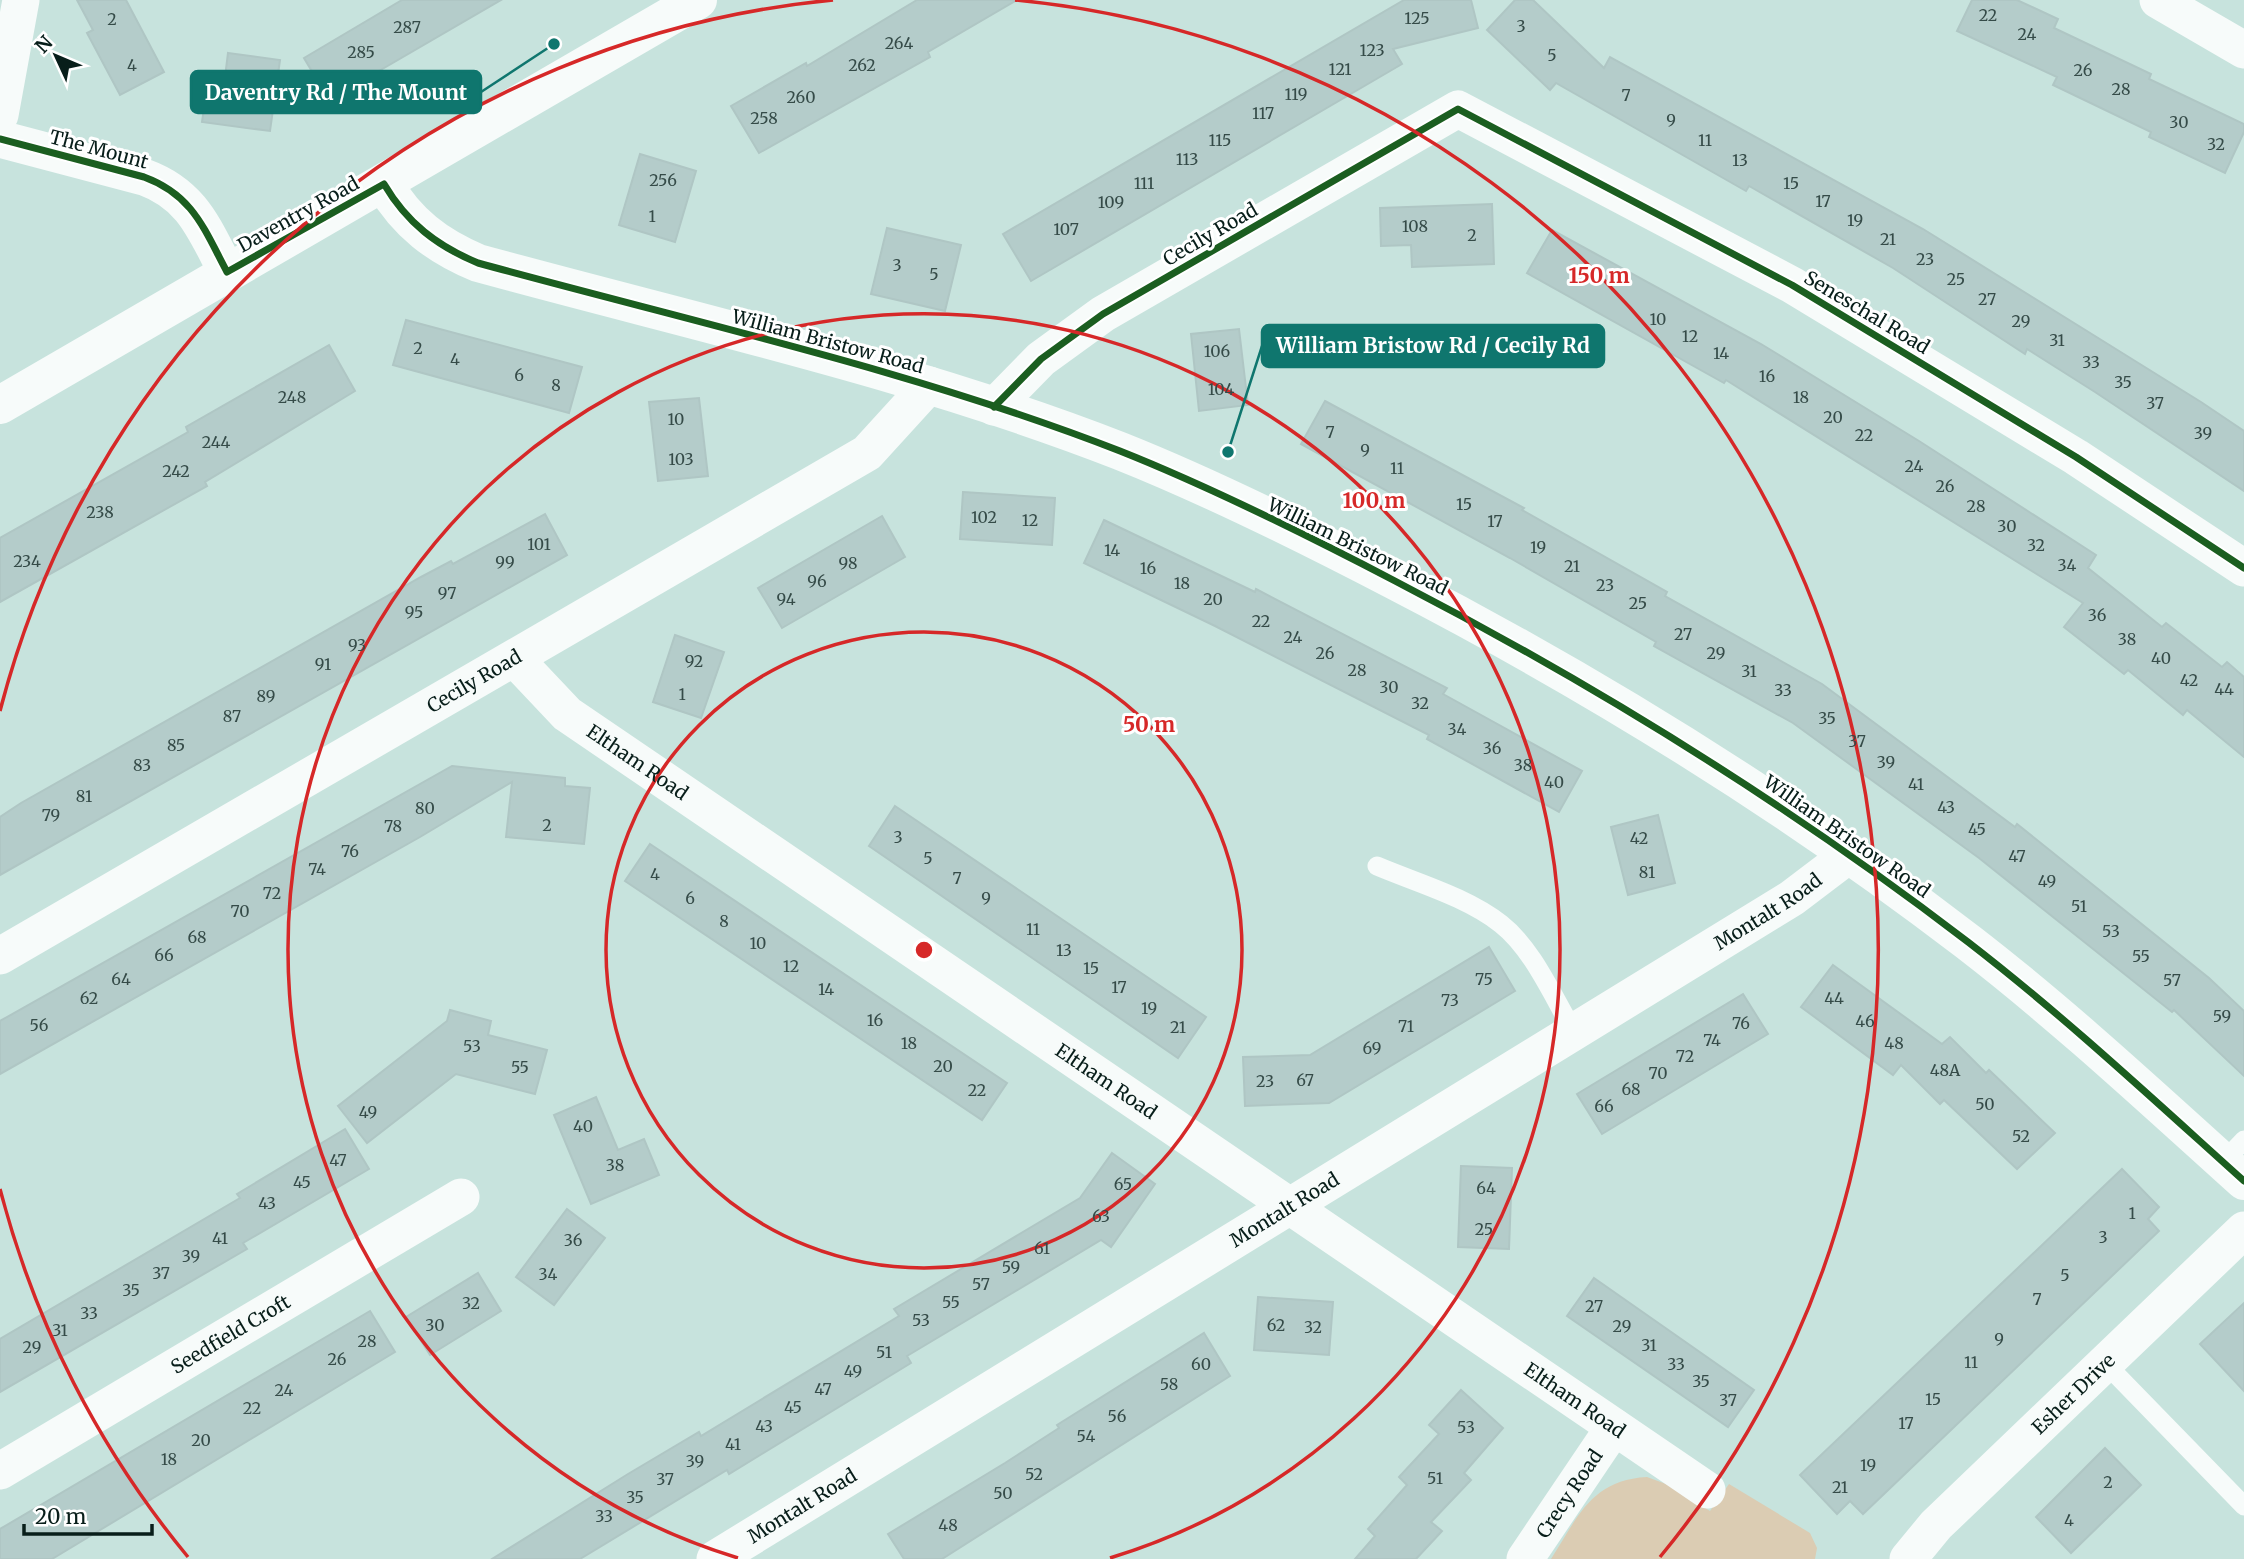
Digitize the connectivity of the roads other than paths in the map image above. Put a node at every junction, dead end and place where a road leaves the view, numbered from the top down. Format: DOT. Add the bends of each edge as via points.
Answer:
graph roads {
  1 [pos="21,0"];
  2 [pos="698,0"];
  3 [pos="2158,0"];
  4 [pos="2244,50"];
  5 [pos="1458,109"];
  6 [pos="0,115"];
  7 [pos="0,139"];
  8 [pos="384,184"];
  9 [pos="227,272"];
  10 [pos="929,385"];
  11 [pos="0,405"];
  12 [pos="993,407"];
  13 [pos="2244,568"];
  14 [pos="515,659"];
  15 [pos="1850,854"];
  16 [pos="1377,866"];
  17 [pos="0,956"];
  18 [pos="1574,1032"];
  19 [pos="2237,1161"];
  20 [pos="461,1197"];
  21 [pos="1290,1207"];
  22 [pos="2244,1230"];
  23 [pos="2105,1363"];
  24 [pos="1614,1427"];
  25 [pos="0,1471"];
  26 [pos="1707,1490"];
  27 [pos="2244,1506"];
  28 [pos="715,1559"];
  29 [pos="1525,1559"];
  30 [pos="1908,1559"];
  1 -- 6 [label="street"];
  2 -- 8 [label="street, Daventry Road"];
  3 -- 4 [label="street"];
  5 -- 12 [label="street, Cecily Road" via="1103,314 1041,359"];
  5 -- 13 [label="street, Seneschal Road" via="1792,285 2076,457"];
  7 -- 9 [label="street, The Mount" via="167,186 189,205"];
  8 -- 9 [label="street, Daventry Road"];
  8 -- 10 [label="street, William Bristow Road" via="428,236 478,263"];
  9 -- 11 [label="street, Daventry Road"];
  10 -- 12 [label="street, William Bristow Road"];
  10 -- 14 [label="street, Cecily Road" via="867,453"];
  12 -- 15 [label="street, William Bristow Road" via="1146,463 1315,540 1495,633 1668,733"];
  14 -- 17 [label="street, Cecily Road"];
  14 -- 21 [label="street, Eltham Road" via="566,714"];
  15 -- 18 [label="street, Montalt Road" via="1792,898"];
  15 -- 19 [label="street, William Bristow Road" via="1983,954"];
  16 -- 18 [label="lane" via="1500,923 1518,942"];
  18 -- 21 [label="street, Montalt Road"];
  20 -- 25 [label="street, Seedfield Croft"];
  21 -- 24 [label="street, Eltham Road"];
  21 -- 28 [label="street, Montalt Road"];
  22 -- 23 [label="street, Esher Drive"];
  23 -- 27 [label="lane"];
  23 -- 30 [label="street, Esher Drive" via="1936,1525"];
  24 -- 26 [label="street, Eltham Road"];
  24 -- 29 [label="street, Crecy Road"];
}
